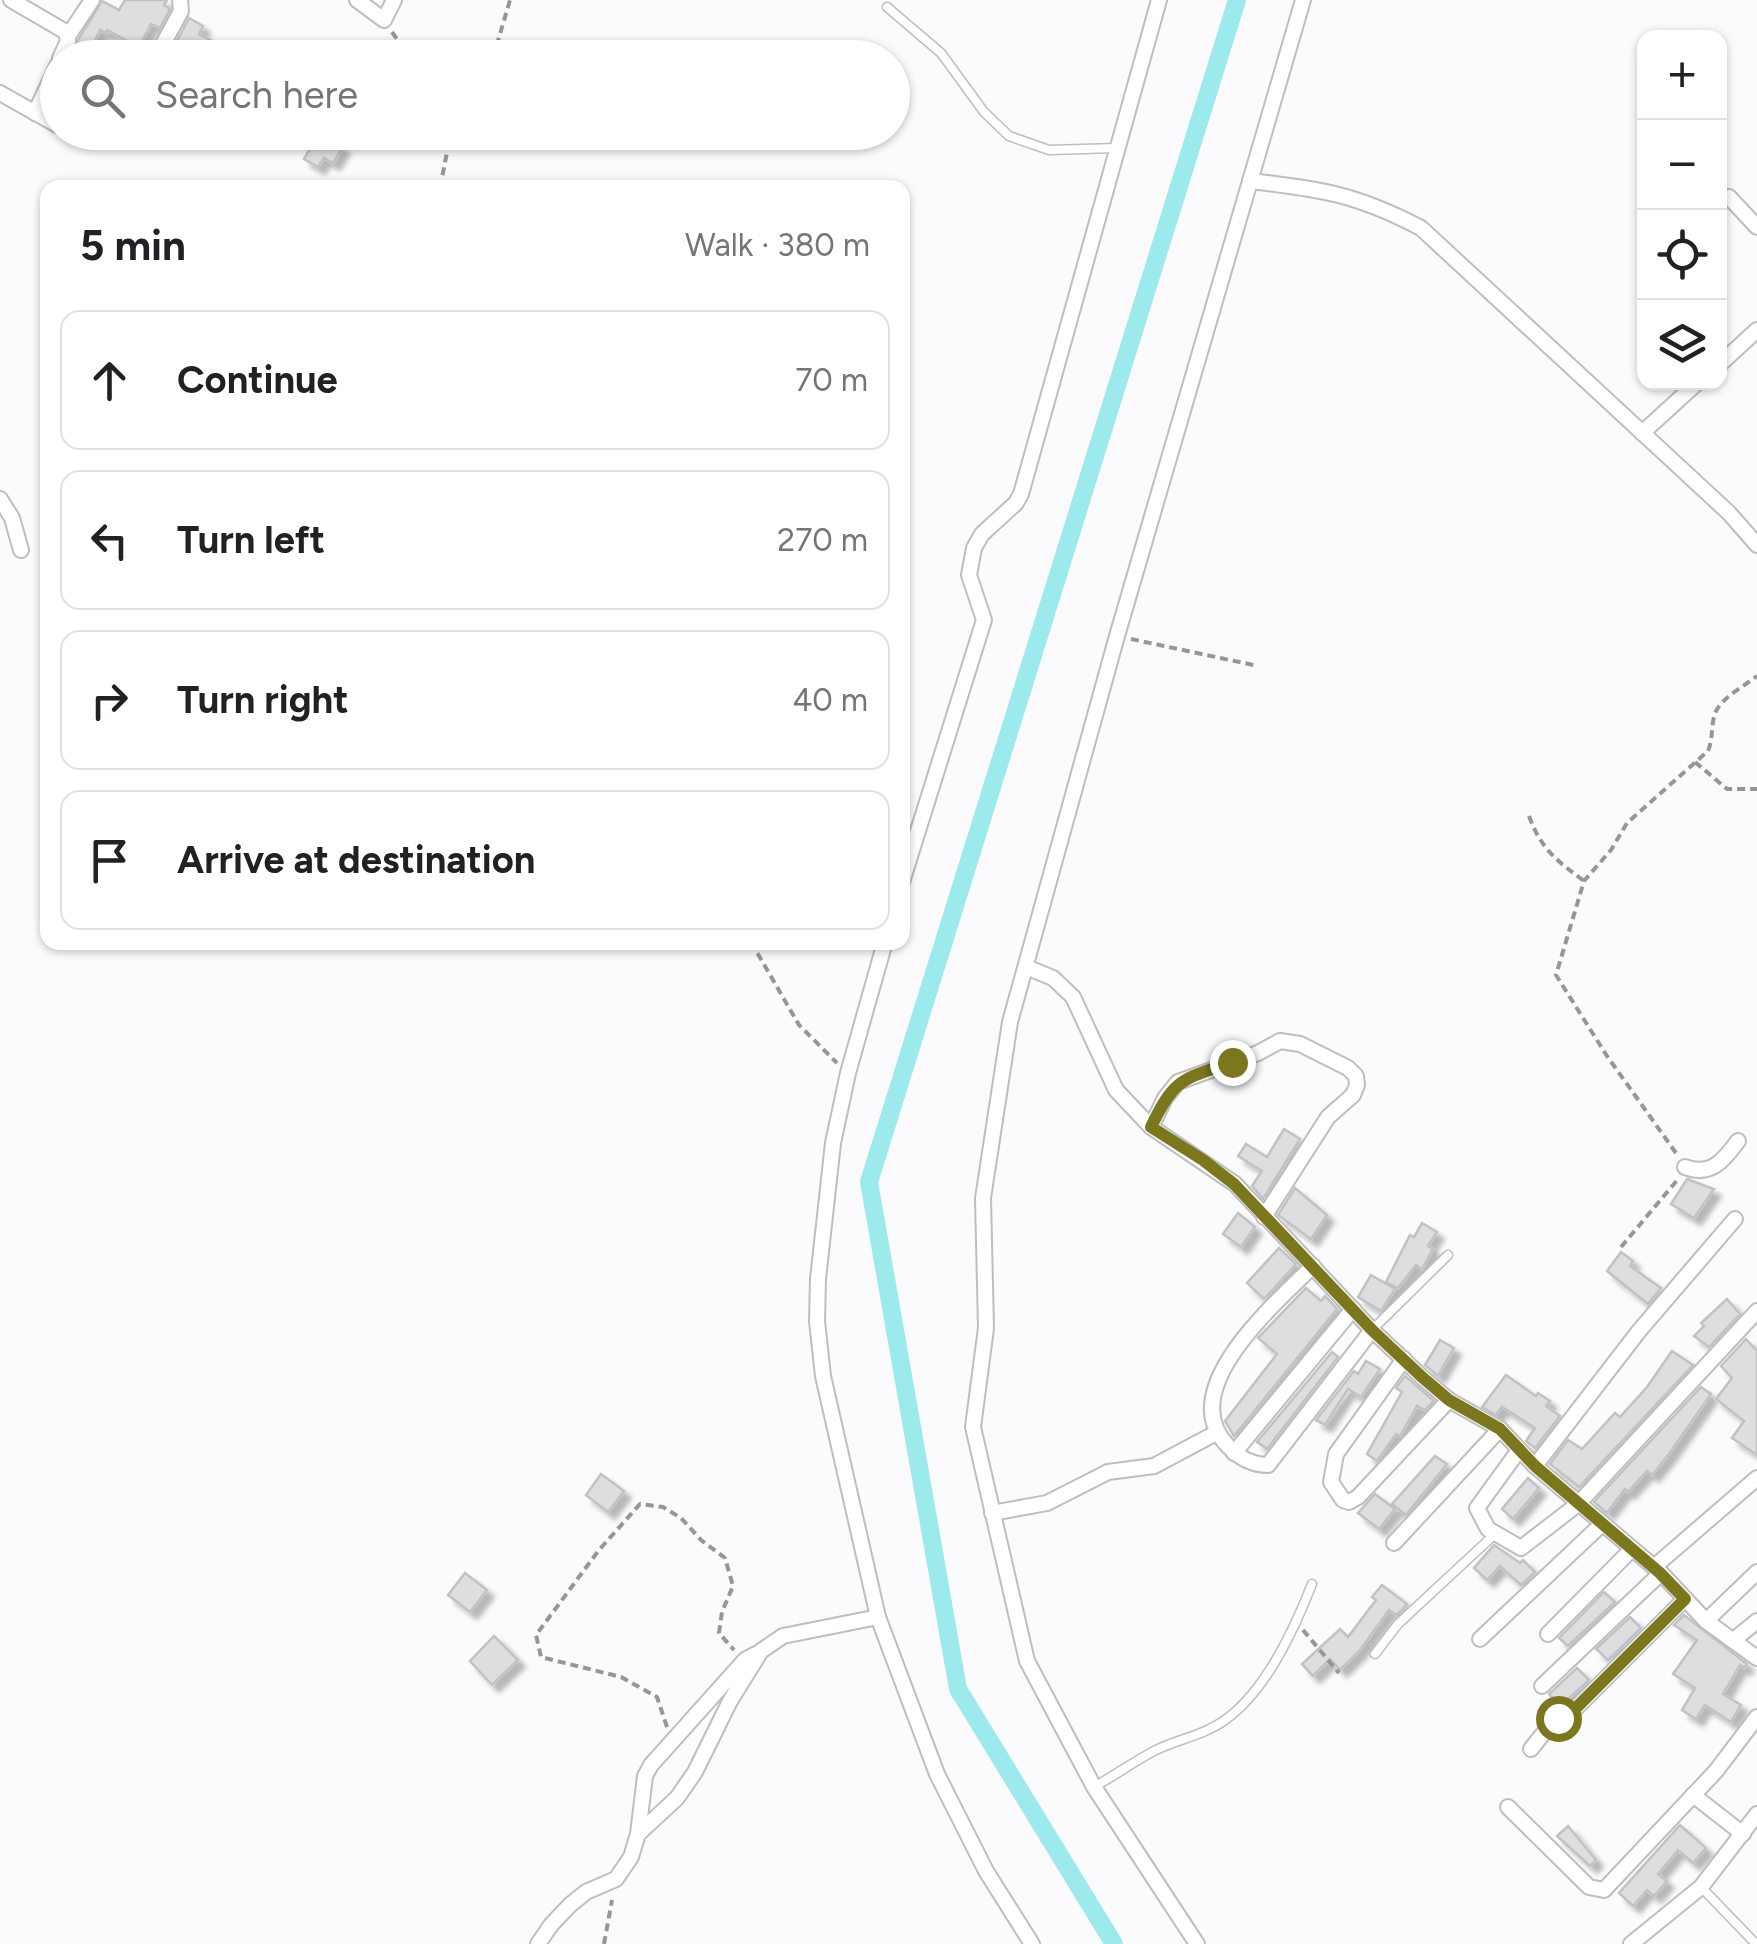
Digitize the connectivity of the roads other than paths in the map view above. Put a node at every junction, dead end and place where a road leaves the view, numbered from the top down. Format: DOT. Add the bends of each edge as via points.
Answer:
graph roads {
  1 [pos="12,0"];
  2 [pos="92,0"];
  3 [pos="180,0"];
  4 [pos="357,0"];
  5 [pos="394,0"];
  6 [pos="1159,0"];
  7 [pos="1303,0"];
  8 [pos="887,7"];
  9 [pos="68,36"];
  10 [pos="67,40"];
  11 [pos="165,40"];
  12 [pos="0,93"];
  13 [pos="40,104"];
  14 [pos="36,113"];
  15 [pos="40,115"];
  16 [pos="1116,148"];
  17 [pos="1250,180"];
  18 [pos="1729,198"];
  19 [pos="1757,226"];
  20 [pos="1757,330"];
  21 [pos="1727,358"];
  22 [pos="1689,390"];
  23 [pos="1642,433"];
  24 [pos="0,499"];
  25 [pos="1757,545"];
  26 [pos="21,550"];
  27 [pos="910,856"];
  28 [pos="883,950"];
  29 [pos="1026,967"];
  30 [pos="1151,1127"];
  31 [pos="1738,1141"];
  32 [pos="1685,1167"];
  33 [pos="1264,1217"];
  34 [pos="1736,1219"];
  35 [pos="1448,1255"];
  36 [pos="1313,1266"];
  37 [pos="1354,1309"];
  38 [pos="1757,1311"];
  39 [pos="1372,1330"];
  40 [pos="1404,1359"];
  41 [pos="1449,1400"];
  42 [pos="1500,1429"];
  43 [pos="1216,1434"];
  44 [pos="1520,1450"];
  45 [pos="1234,1452"];
  46 [pos="1535,1466"];
  47 [pos="1757,1478"];
  48 [pos="1578,1504"];
  49 [pos="992,1512"];
  50 [pos="1602,1524"];
  51 [pos="1496,1534"];
  52 [pos="1394,1543"];
  53 [pos="1632,1550"];
  54 [pos="1657,1570"];
  55 [pos="1757,1572"];
  56 [pos="1312,1584"];
  57 [pos="1685,1599"];
  58 [pos="878,1618"];
  59 [pos="1757,1620"];
  60 [pos="1706,1621"];
  61 [pos="1548,1634"];
  62 [pos="1480,1639"];
  63 [pos="1735,1639"];
  64 [pos="762,1652"];
  65 [pos="1754,1652"];
  66 [pos="1375,1654"];
  67 [pos="1542,1686"];
  68 [pos="1757,1717"];
  69 [pos="1530,1749"];
  70 [pos="1094,1788"];
  71 [pos="1693,1796"];
  72 [pos="1508,1807"];
  73 [pos="1757,1814"];
  74 [pos="638,1834"];
  75 [pos="1744,1834"];
  76 [pos="1700,1886"];
  77 [pos="538,1944"];
  78 [pos="1032,1944"];
  79 [pos="1197,1944"];
  80 [pos="1631,1944"];
  81 [pos="1756,1944"];
  1 -- 9 [label="street"];
  2 -- 9 [label="street"];
  3 -- 11 [label="street"];
  4 -- 5 [label="street" via="384,20"];
  6 -- 16 [label="street"];
  7 -- 17 [label="street"];
  8 -- 16 [label="lane" via="942,53 1009,136 1049,150"];
  9 -- 10 [label="street"];
  12 -- 14 [label="street"];
  13 -- 14 [label="street"];
  14 -- 15 [label="street"];
  16 -- 27 [label="street" via="1021,494 974,548 969,574 984,620"];
  17 -- 23 [label="street" via="1334,191 1420,228"];
  17 -- 29 [label="street"];
  18 -- 19 [label="street"];
  20 -- 21 [label="street"];
  22 -- 23 [label="street"];
  23 -- 25 [label="street"];
  24 -- 26 [label="street"];
  28 -- 58 [label="street" via="832,1143 817,1321 834,1430"];
  29 -- 30 [label="street" via="1053,978 1073,997 1116,1090"];
  29 -- 49 [label="street" via="1010,1022 983,1198 986,1328 973,1428"];
  30 -- 33 [label="street" via="1217,1170"];
  30 -- 33 [label="street" via="1178,1082 1280,1041 1348,1068 1358,1085 1353,1096 1328,1118"];
  31 -- 32 [label="street" via="1720,1164"];
  33 -- 36 [label="street"];
  34 -- 46 [label="street"];
  35 -- 39 [label="lane"];
  36 -- 37 [label="street"];
  36 -- 43 [label="street" via="1233,1350 1215,1398"];
  37 -- 39 [label="street"];
  37 -- 45 [label="street"];
  38 -- 48 [label="street"];
  39 -- 40 [label="street"];
  39 -- 45 [label="street" via="1272,1461 1261,1465"];
  40 -- 41 [label="street"];
  40 -- 41 [label="street" via="1336,1454 1331,1482 1343,1500 1358,1497"];
  41 -- 42 [label="street"];
  42 -- 44 [label="street"];
  42 -- 52 [label="street"];
  43 -- 45 [label="street"];
  43 -- 49 [label="street" via="1154,1466 1108,1472 1048,1503"];
  44 -- 46 [label="street"];
  44 -- 51 [label="street" via="1477,1508"];
  46 -- 48 [label="street"];
  47 -- 54 [label="street"];
  48 -- 50 [label="street"];
  48 -- 51 [label="street" via="1521,1548"];
  49 -- 70 [label="street" via="1027,1661"];
  50 -- 53 [label="street"];
  50 -- 62 [label="street"];
  51 -- 66 [label="lane" via="1398,1624"];
  53 -- 54 [label="street"];
  53 -- 61 [label="street"];
  54 -- 57 [label="street"];
  54 -- 67 [label="street"];
  55 -- 60 [label="street"];
  56 -- 70 [label="lane" via="1276,1660 1226,1720 1154,1750"];
  57 -- 60 [label="street"];
  57 -- 69 [label="street"];
  58 -- 64 [label="street" via="783,1636"];
  58 -- 78 [label="street" via="938,1774"];
  59 -- 63 [label="street"];
  60 -- 63 [label="street"];
  63 -- 65 [label="street"];
  64 -- 74 [label="street" via="695,1772"];
  64 -- 74 [label="street" via="745,1660 645,1776"];
  68 -- 71 [label="street"];
  70 -- 79 [label="street"];
  71 -- 72 [label="street" via="1604,1890 1588,1887"];
  71 -- 75 [label="street"];
  73 -- 75 [label="street"];
  74 -- 77 [label="street" via="616,1879 570,1905"];
  75 -- 76 [label="street"];
  76 -- 80 [label="street"];
  76 -- 81 [label="lane"];
}
